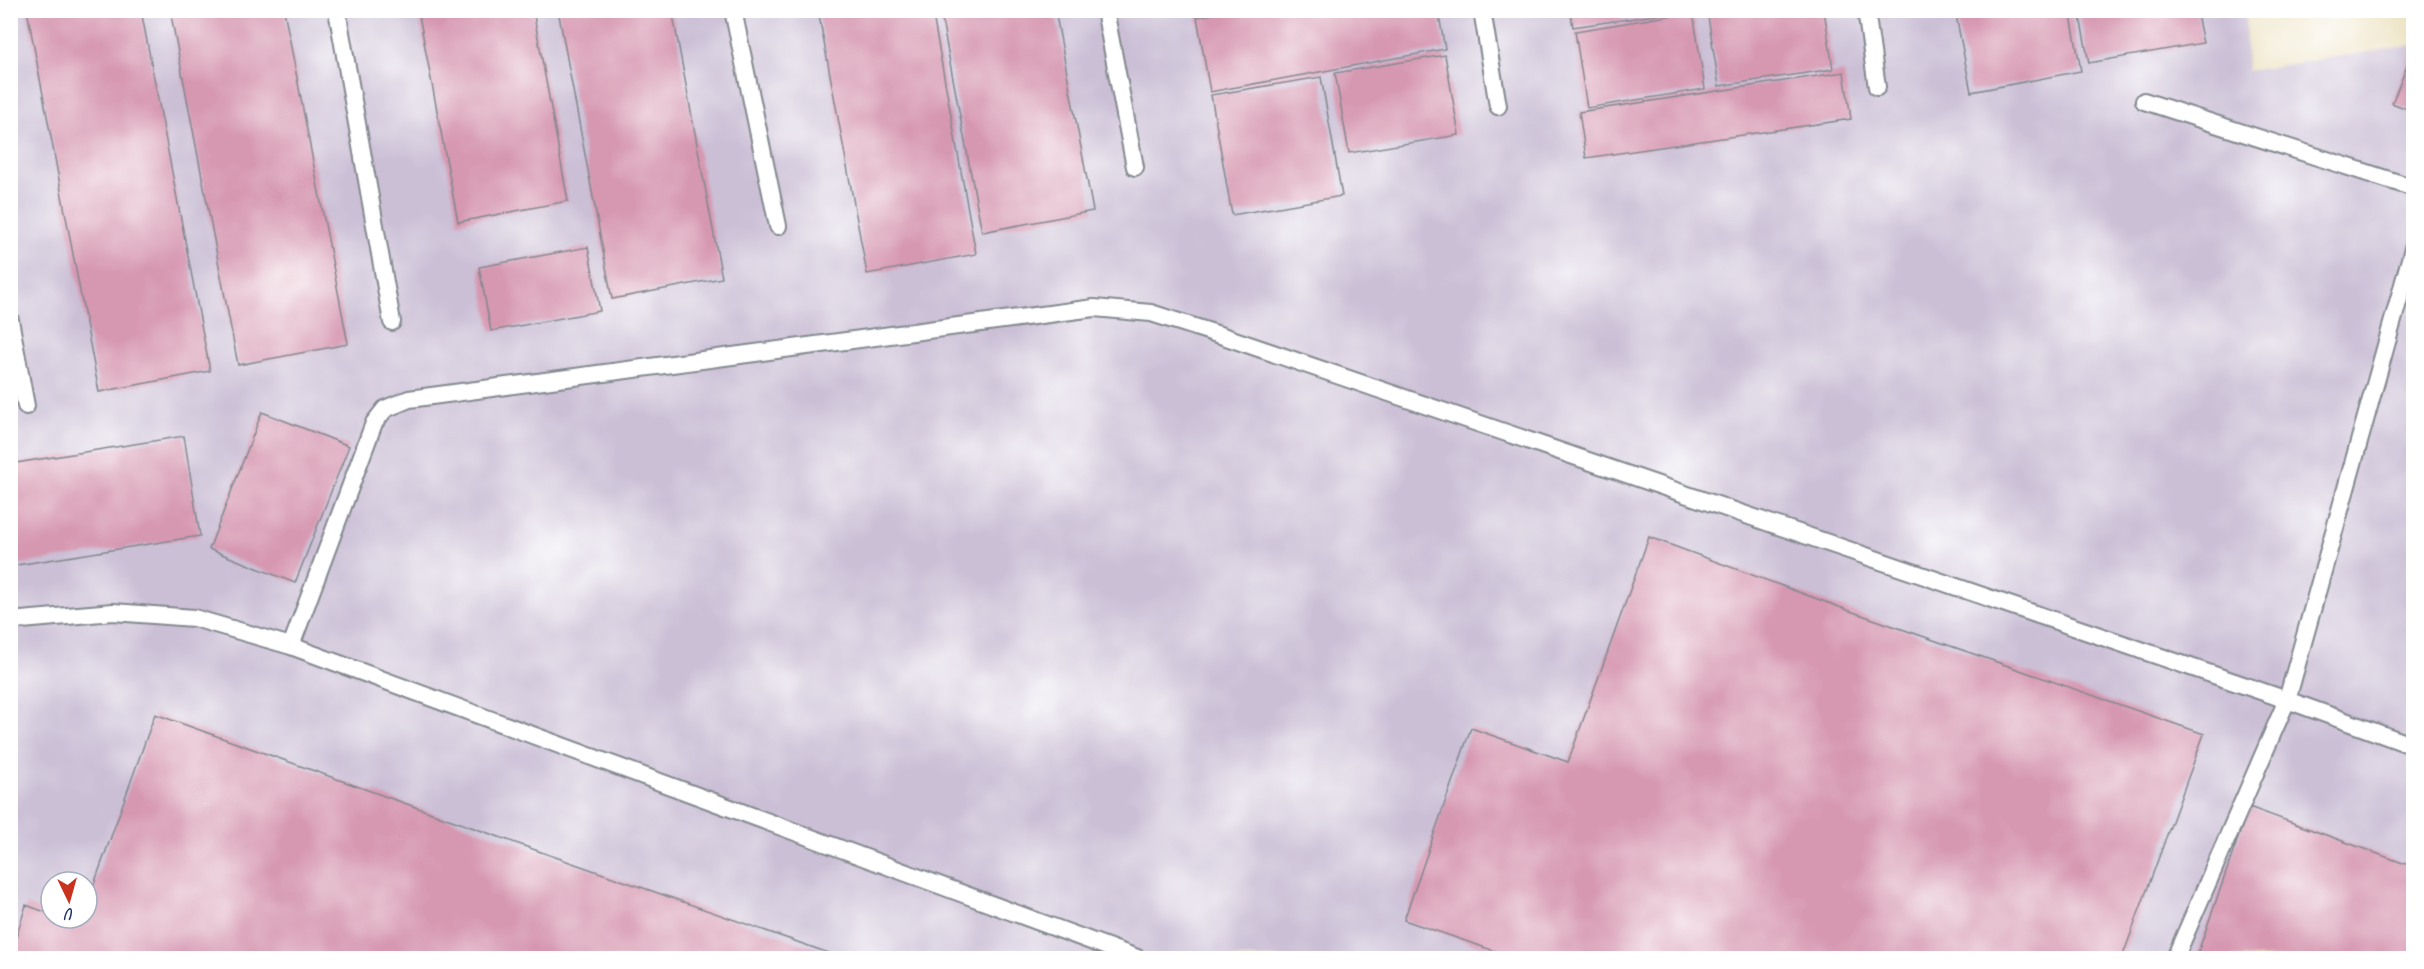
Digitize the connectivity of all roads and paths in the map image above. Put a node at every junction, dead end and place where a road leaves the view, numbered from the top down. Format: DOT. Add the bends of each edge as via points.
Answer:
graph roads {
  1 [pos="337,10"];
  2 [pos="733,10"];
  3 [pos="1105,10"];
  4 [pos="1482,10"];
  5 [pos="1866,10"];
  6 [pos="1877,87"];
  7 [pos="2144,101"];
  8 [pos="1498,106"];
  9 [pos="1135,166"];
  10 [pos="2414,189"];
  11 [pos="778,226"];
  12 [pos="2414,245"];
  13 [pos="10,320"];
  14 [pos="392,322"];
  15 [pos="26,406"];
  16 [pos="10,621"];
  17 [pos="291,646"];
  18 [pos="2287,700"];
  19 [pos="2414,746"];
  20 [pos="1137,958"];
  21 [pos="2175,958"];
  1 -- 14 [label="lane"];
  2 -- 11 [label="lane"];
  3 -- 9 [label="lane"];
  4 -- 8 [label="lane"];
  5 -- 6 [label="lane"];
  7 -- 10 [label="lane"];
  12 -- 18 [label="lane"];
  13 -- 15 [label="lane"];
  16 -- 17 [label="lane" via="113,612 194,618"];
  17 -- 18 [label="lane" via="374,423 385,409 409,399 1094,308 1151,313 1213,333"];
  17 -- 20 [label="lane"];
  18 -- 19 [label="lane"];
  18 -- 21 [label="lane"];
}
